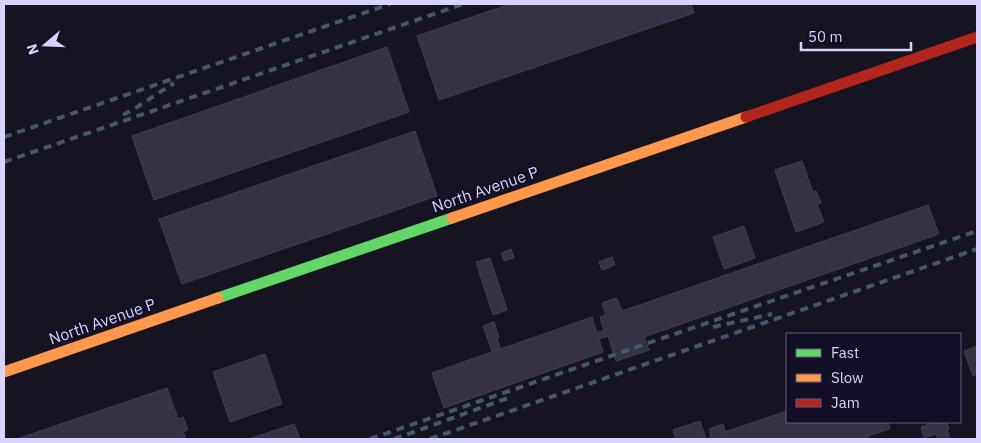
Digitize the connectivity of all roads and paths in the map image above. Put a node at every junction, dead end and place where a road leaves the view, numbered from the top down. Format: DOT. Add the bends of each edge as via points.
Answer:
graph roads {
  1 [pos="977,37"];
  2 [pos="4,372"];
  1 -- 2 [label="street, North Avenue P"];
}
